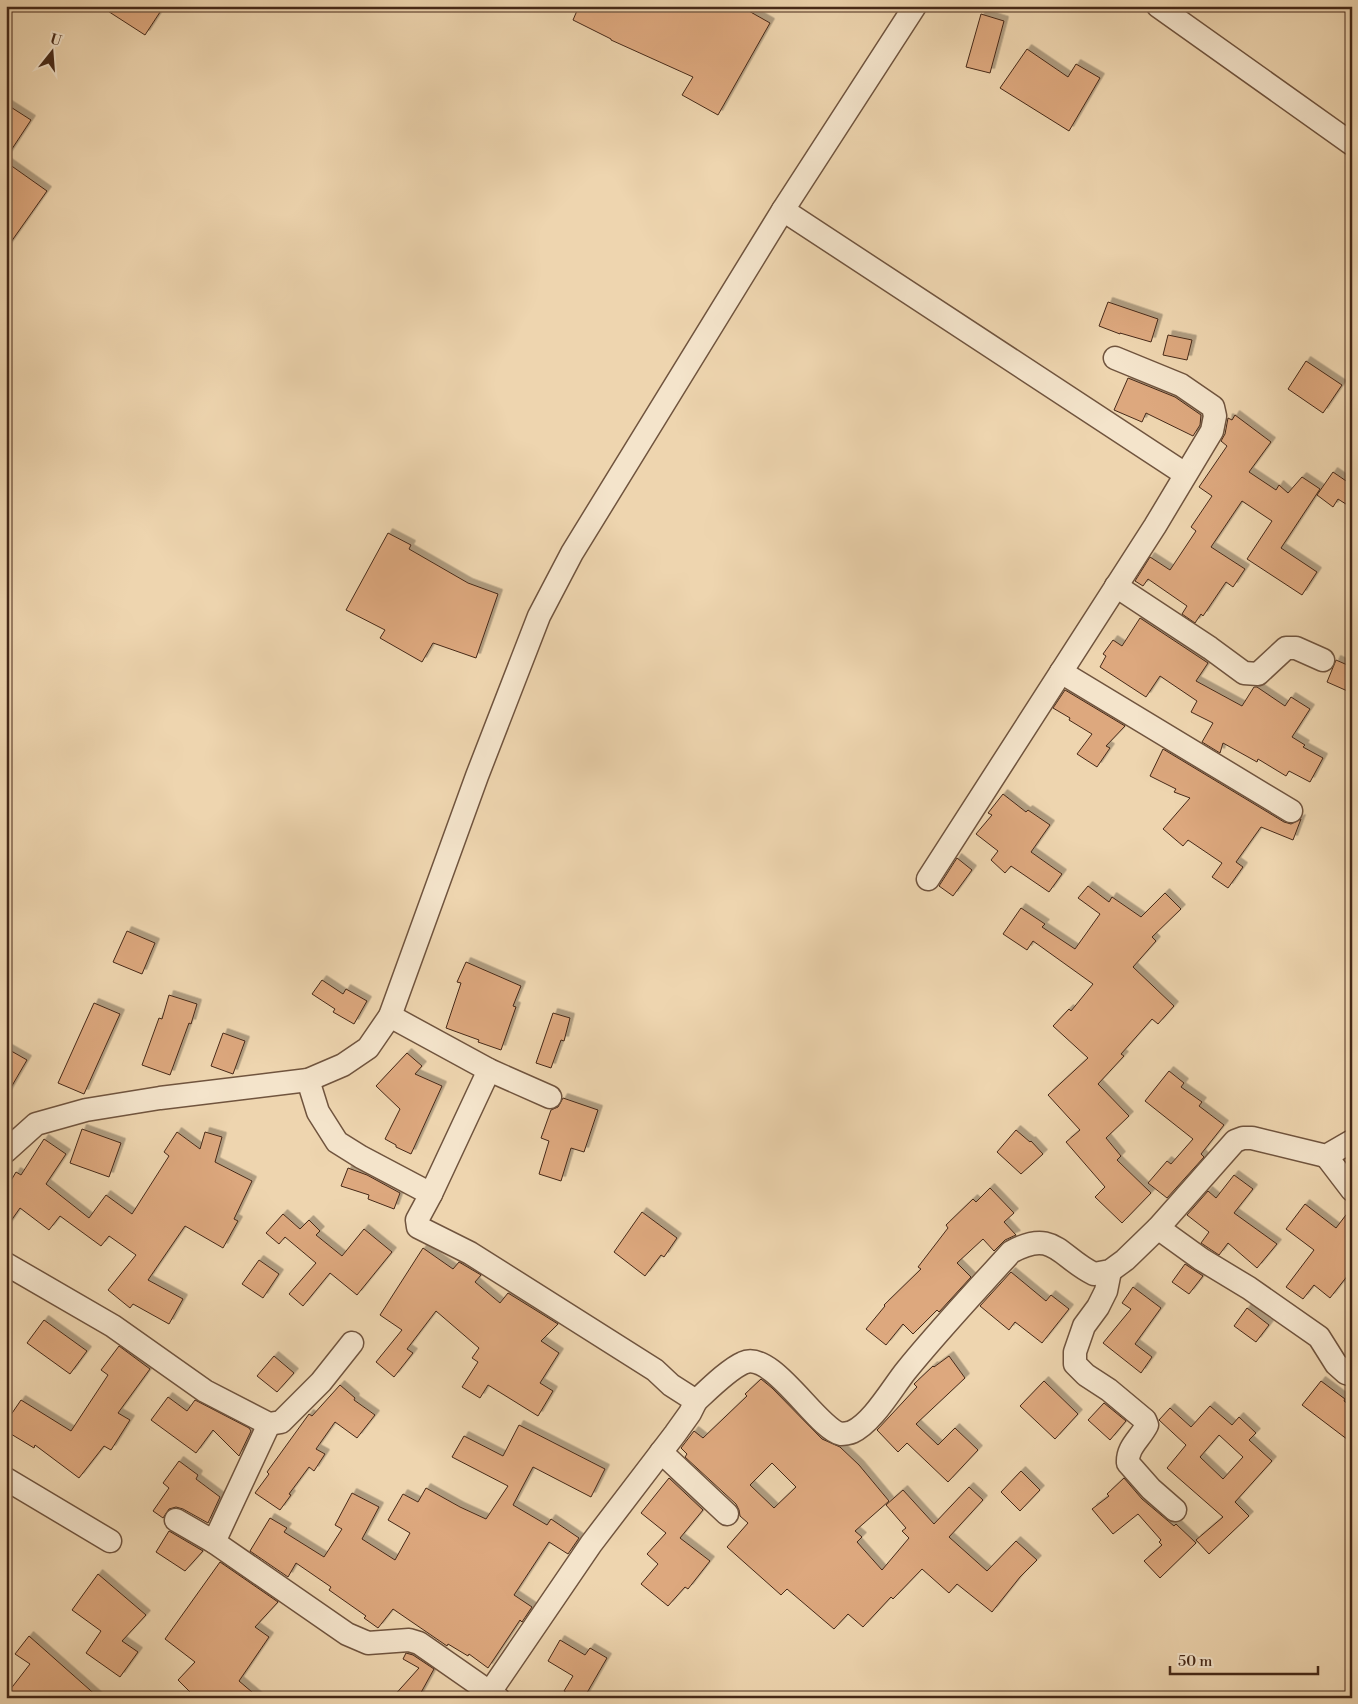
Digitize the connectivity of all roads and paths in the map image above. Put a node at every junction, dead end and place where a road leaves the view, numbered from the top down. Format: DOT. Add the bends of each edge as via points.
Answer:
graph roads {
  1 [pos="915,6"];
  2 [pos="1158,6"];
  3 [pos="1352,144"];
  4 [pos="783,210"];
  5 [pos="1115,358"];
  6 [pos="1185,474"];
  7 [pos="1116,586"];
  8 [pos="1323,660"];
  9 [pos="1061,672"];
  10 [pos="1291,811"];
  11 [pos="928,879"];
  12 [pos="390,1016"];
  13 [pos="489,1070"];
  14 [pos="308,1080"];
  15 [pos="550,1097"];
  16 [pos="1352,1141"];
  17 [pos="6,1151"];
  18 [pos="1326,1156"];
  19 [pos="1352,1190"];
  20 [pos="432,1194"];
  21 [pos="1158,1228"];
  22 [pos="6,1264"];
  23 [pos="1110,1270"];
  24 [pos="352,1343"];
  25 [pos="1352,1376"];
  26 [pos="696,1401"];
  27 [pos="269,1424"];
  28 [pos="661,1452"];
  29 [pos="6,1479"];
  30 [pos="1175,1510"];
  31 [pos="728,1514"];
  32 [pos="176,1520"];
  33 [pos="110,1540"];
  34 [pos="214,1542"];
  35 [pos="491,1696"];
  1 -- 4 [label="street"];
  2 -- 3 [label="street"];
  4 -- 6 [label="street"];
  4 -- 12 [label="street" via="572,553 540,616 477,776"];
  5 -- 6 [label="street" via="1181,385 1213,407 1212,431"];
  6 -- 7 [label="street"];
  7 -- 8 [label="street" via="1244,673 1258,674 1286,648 1296,648"];
  7 -- 9 [label="street"];
  9 -- 10 [label="street"];
  9 -- 11 [label="street"];
  12 -- 13 [label="street"];
  12 -- 14 [label="street" via="368,1048 343,1065"];
  13 -- 15 [label="street"];
  13 -- 20 [label="street"];
  14 -- 17 [label="street" via="86,1110 36,1124"];
  14 -- 20 [label="street" via="318,1112 337,1142"];
  16 -- 18 [label="street"];
  18 -- 19 [label="street"];
  18 -- 21 [label="street" via="1243,1138 1235,1142"];
  20 -- 26 [label="street" via="416,1220 418,1228 470,1253 655,1370"];
  21 -- 23 [label="street"];
  21 -- 25 [label="street" via="1319,1337 1336,1364"];
  22 -- 27 [label="street" via="113,1326 205,1391"];
  23 -- 26 [label="street" via="1094,1274 1056,1247 1042,1242 1024,1245 1011,1252 905,1372 868,1420 852,1432 841,1434 830,1427 787,1383 754,1361 743,1362"];
  23 -- 30 [label="street" via="1106,1290 1084,1326 1075,1352 1075,1364 1145,1420 1147,1425 1143,1433 1128,1451 1128,1463"];
  24 -- 27 [label="street" via="321,1382 281,1422"];
  26 -- 28 [label="street"];
  27 -- 34 [label="street"];
  28 -- 31 [label="street"];
  28 -- 35 [label="street" via="591,1544"];
  29 -- 33 [label="street"];
  32 -- 34 [label="street"];
  34 -- 35 [label="street" via="347,1634 368,1643 409,1640 419,1643"];
}
